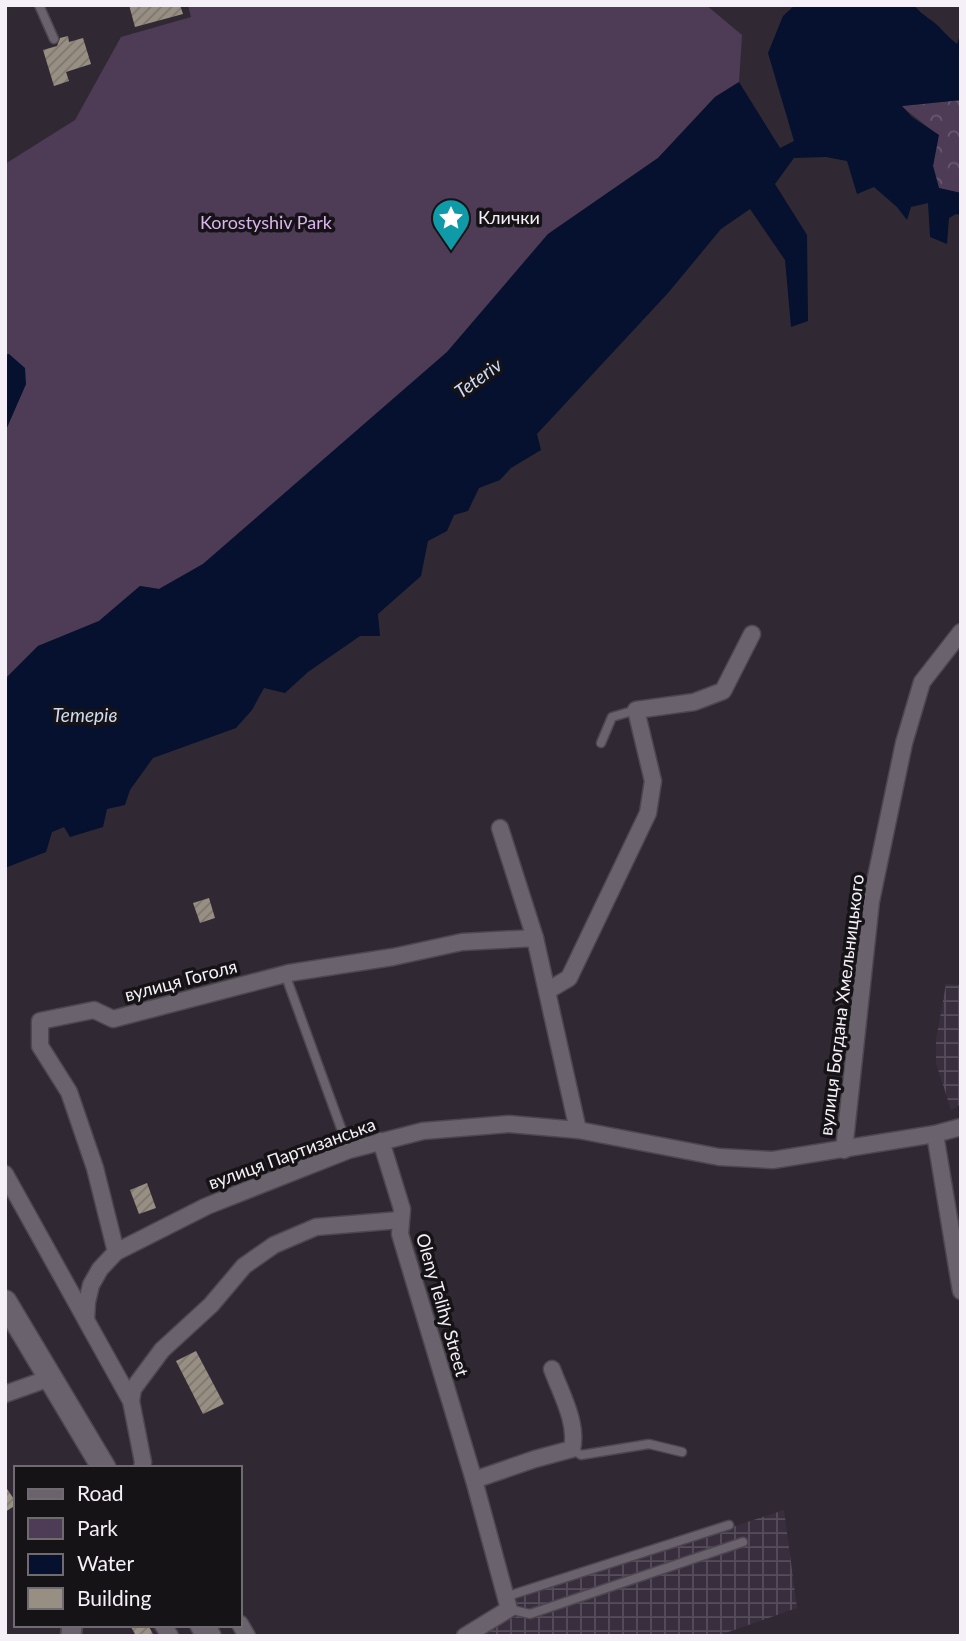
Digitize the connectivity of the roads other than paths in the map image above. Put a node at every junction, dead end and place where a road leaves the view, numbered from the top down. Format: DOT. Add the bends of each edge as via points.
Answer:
graph roads {
  1 [pos="39,5"];
  2 [pos="54,38"];
  3 [pos="961,632"];
  4 [pos="752,634"];
  5 [pos="636,710"];
  6 [pos="601,743"];
  7 [pos="500,828"];
  8 [pos="535,938"];
  9 [pos="285,974"];
  10 [pos="547,991"];
  11 [pos="961,1127"];
  12 [pos="578,1130"];
  13 [pos="935,1134"];
  14 [pos="381,1141"];
  15 [pos="349,1150"];
  16 [pos="844,1150"];
  17 [pos="5,1174"];
  18 [pos="400,1220"];
  19 [pos="117,1252"];
  20 [pos="961,1291"];
  21 [pos="5,1302"];
  22 [pos="86,1320"];
  23 [pos="552,1369"];
  24 [pos="50,1377"];
  25 [pos="5,1394"];
  26 [pos="131,1401"];
  27 [pos="572,1449"];
  28 [pos="682,1452"];
  29 [pos="102,1466"];
  30 [pos="143,1466"];
  31 [pos="474,1480"];
  32 [pos="729,1525"];
  33 [pos="743,1542"];
  34 [pos="507,1603"];
  35 [pos="466,1636"];
  1 -- 2 [label="lane"];
  3 -- 16 [label="street, вулиця Богдана Хмельницького" via="922,682 904,743 871,901"];
  4 -- 5 [label="street" via="723,691 694,702"];
  5 -- 6 [label="lane" via="612,716"];
  5 -- 10 [label="street" via="653,781 648,813 569,978"];
  7 -- 8 [label="street"];
  8 -- 9 [label="street, вулиця Гоголя" via="463,942"];
  8 -- 10 [label="street"];
  9 -- 15 [label="lane"];
  9 -- 19 [label="street, вулиця Гоголя" via="113,1019 94,1010 40,1021 40,1046 69,1092"];
  10 -- 12 [label="street"];
  11 -- 13 [label="street, вулиця Партизанська"];
  12 -- 14 [label="street, вулиця Партизанська" via="509,1124 423,1131"];
  12 -- 16 [label="street, вулиця Партизанська" via="719,1157 773,1160"];
  13 -- 16 [label="street, вулиця Партизанська"];
  13 -- 20 [label="street"];
  14 -- 15 [label="street, вулиця Партизанська"];
  14 -- 18 [label="street, Oleny Telihy Street" via="402,1209"];
  15 -- 19 [label="street, вулиця Партизанська" via="207,1206"];
  17 -- 22 [label="street"];
  18 -- 26 [label="street" via="316,1227 274,1245 244,1266 211,1305 162,1350 133,1389"];
  18 -- 31 [label="street, Oleny Telihy Street" via="400,1234"];
  19 -- 22 [label="street, вулиця Партизанська" via="91,1285"];
  21 -- 24 [label="main road"];
  22 -- 26 [label="street"];
  23 -- 27 [label="street" via="568,1412"];
  24 -- 25 [label="street"];
  24 -- 29 [label="main road"];
  26 -- 30 [label="street"];
  27 -- 28 [label="lane" via="581,1455 649,1444"];
  27 -- 31 [label="street"];
  31 -- 34 [label="street, Oleny Telihy Street"];
  32 -- 34 [label="lane"];
  33 -- 34 [label="lane" via="530,1614"];
  34 -- 35 [label="street"];
}
